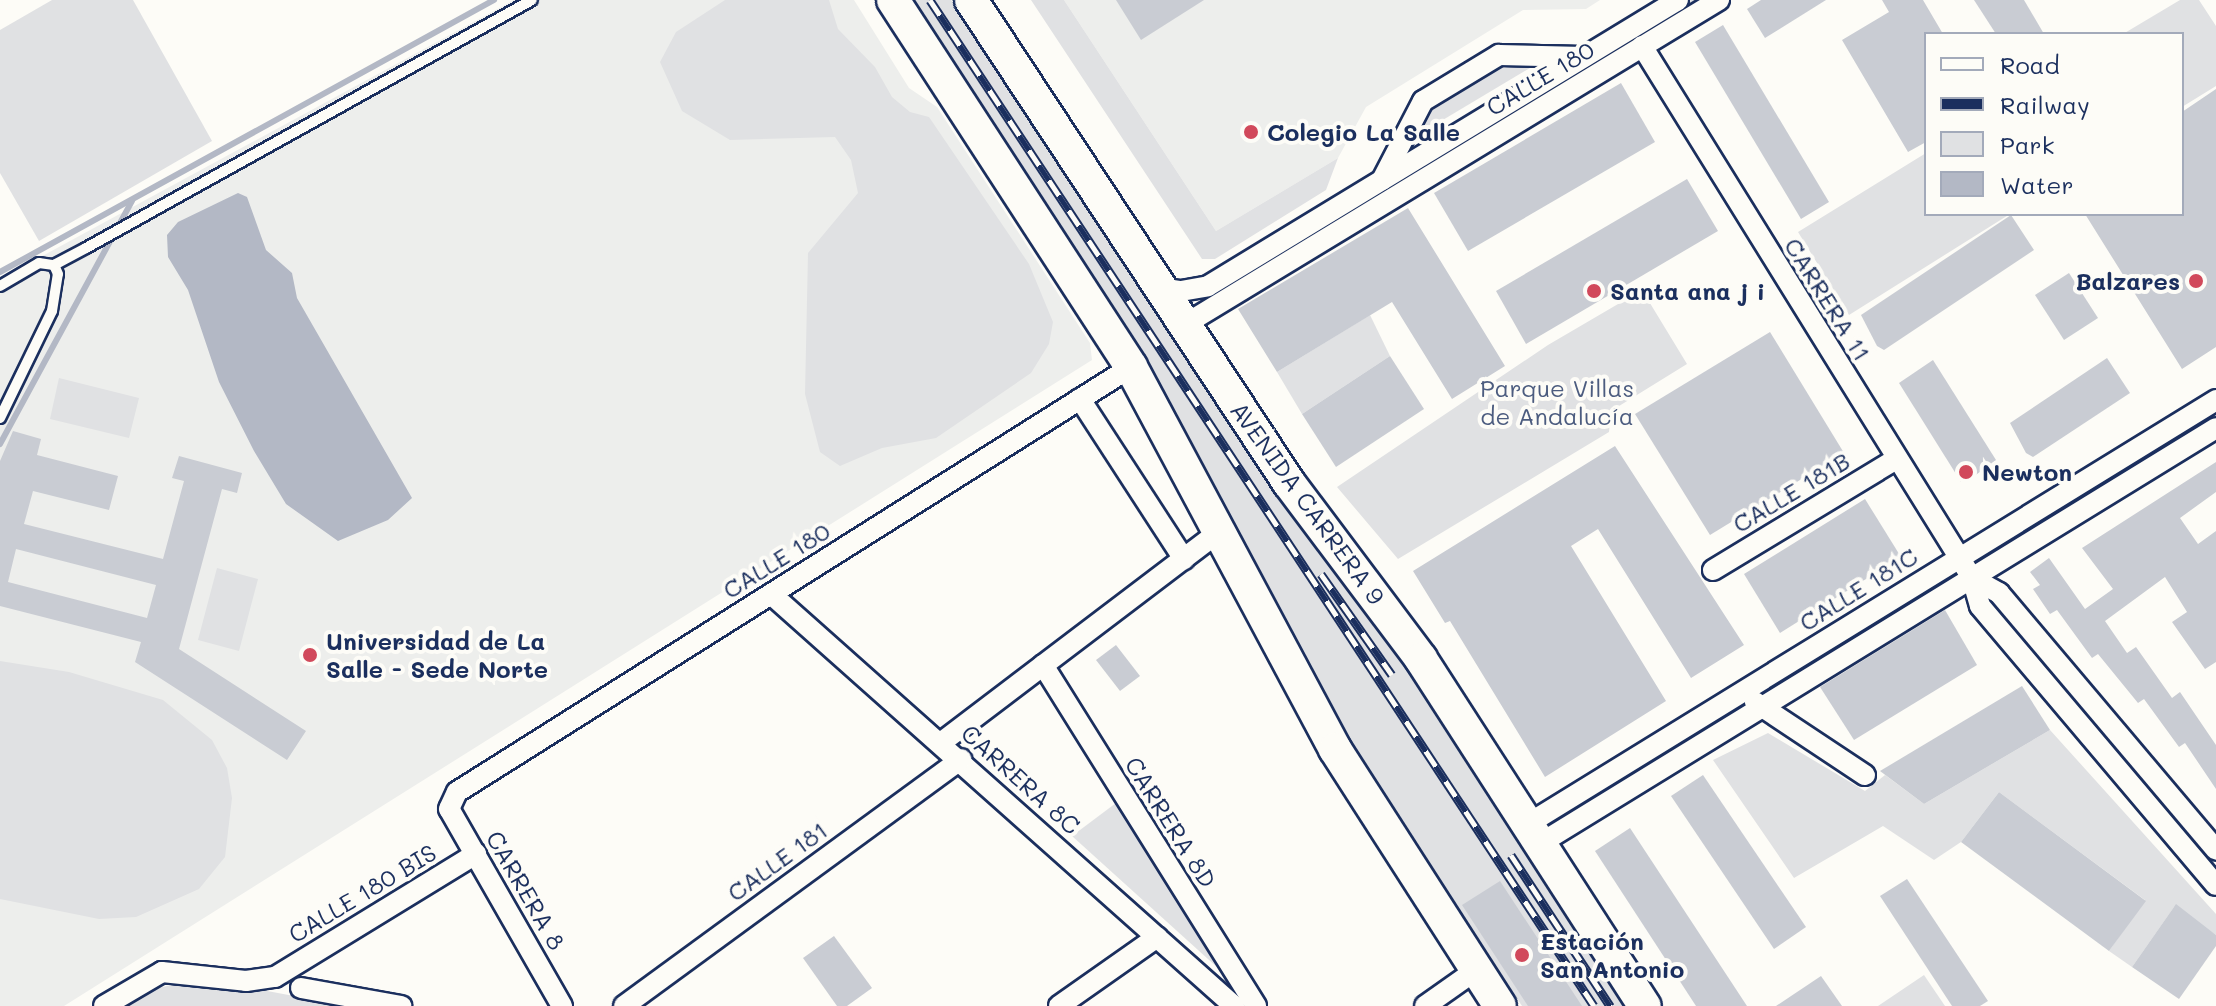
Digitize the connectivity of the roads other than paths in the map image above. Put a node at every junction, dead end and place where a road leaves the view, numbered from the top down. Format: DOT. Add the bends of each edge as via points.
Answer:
graph roads {
  1 [pos="532,0"];
  2 [pos="893,0"];
  3 [pos="971,0"];
  4 [pos="1678,0"];
  5 [pos="1719,0"];
  6 [pos="1642,46"];
  7 [pos="1584,57"];
  8 [pos="1382,180"];
  9 [pos="54,265"];
  10 [pos="0,286"];
  11 [pos="1159,288"];
  12 [pos="1184,325"];
  13 [pos="1131,367"];
  14 [pos="1080,399"];
  15 [pos="2216,400"];
  16 [pos="0,418"];
  17 [pos="2216,428"];
  18 [pos="1896,459"];
  19 [pos="1220,531"];
  20 [pos="1184,559"];
  21 [pos="1957,559"];
  22 [pos="1713,570"];
  23 [pos="1972,578"];
  24 [pos="771,594"];
  25 [pos="1043,665"];
  26 [pos="1741,693"];
  27 [pos="1762,707"];
  28 [pos="942,742"];
  29 [pos="961,759"];
  30 [pos="1865,775"];
  31 [pos="450,800"];
  32 [pos="1534,833"];
  33 [pos="2216,850"];
  34 [pos="476,854"];
  35 [pos="2216,885"];
  36 [pos="1157,937"];
  37 [pos="1476,970"];
  38 [pos="301,988"];
  39 [pos="104,1006"];
  40 [pos="401,1006"];
  41 [pos="562,1006"];
  42 [pos="624,1006"];
  43 [pos="1059,1006"];
  44 [pos="1234,1006"];
  45 [pos="1256,1006"];
  46 [pos="1425,1006"];
  47 [pos="1500,1006"];
  48 [pos="1645,1006"];
  1 -- 9 [label="lane"];
  2 -- 13 [label="main road"];
  3 -- 11 [label="main road, AVENIDA CARRERA 9"];
  4 -- 7 [label="street, CALLE 180"];
  5 -- 6 [label="street, CALLE 180"];
  6 -- 12 [label="street, CALLE 180"];
  6 -- 18 [label="street, CARRERA 11"];
  7 -- 8 [label="street, CALLE 180"];
  7 -- 8 [label="street" via="1499,55 1423,101"];
  8 -- 11 [label="street, CALLE 180" via="1208,286"];
  9 -- 10 [label="lane" via="39,263"];
  9 -- 16 [label="lane" via="58,274 52,311"];
  11 -- 12 [label="main road, AVENIDA CARRERA 9"];
  12 -- 32 [label="main road, AVENIDA CARRERA 9" via="1289,483 1421,659"];
  13 -- 14 [label="street, CALLE 180"];
  13 -- 19 [label="main road"];
  14 -- 20 [label="street"];
  14 -- 24 [label="street, CALLE 180"];
  15 -- 21 [label="street, CALLE 181C"];
  17 -- 23 [label="street, CALLE 181C"];
  18 -- 21 [label="street, CARRERA 11"];
  18 -- 22 [label="street, CALLE 181B"];
  19 -- 20 [label="street"];
  19 -- 37 [label="main road" via="1335,749"];
  20 -- 25 [label="street"];
  21 -- 23 [label="street, CARRERA 11"];
  21 -- 26 [label="street, CALLE 181C"];
  23 -- 27 [label="street, CALLE 181C"];
  23 -- 33 [label="street, CARRERA 11" via="1999,593"];
  23 -- 35 [label="street, CARRERA 11" via="1980,606"];
  24 -- 28 [label="street, CARRERA 8C"];
  24 -- 31 [label="street, CALLE 180"];
  25 -- 28 [label="street"];
  25 -- 45 [label="street, CARRERA 8D"];
  26 -- 27 [label="street"];
  26 -- 32 [label="street, CALLE 181C"];
  27 -- 30 [label="street"];
  27 -- 32 [label="street, CALLE 181C"];
  28 -- 29 [label="street, CARRERA 8C"];
  29 -- 36 [label="street, CARRERA 8C"];
  29 -- 42 [label="street, CALLE 181"];
  31 -- 34 [label="street, CARRERA 8" via="449,809"];
  32 -- 48 [label="main road, AVENIDA CARRERA 9"];
  34 -- 39 [label="street, CALLE 180 BIS" via="275,977 246,981 162,972"];
  34 -- 41 [label="street, CARRERA 8"];
  36 -- 43 [label="street"];
  36 -- 44 [label="street, CARRERA 8C"];
  37 -- 46 [label="street"];
  37 -- 47 [label="main road"];
  38 -- 40 [label="street"];
}
